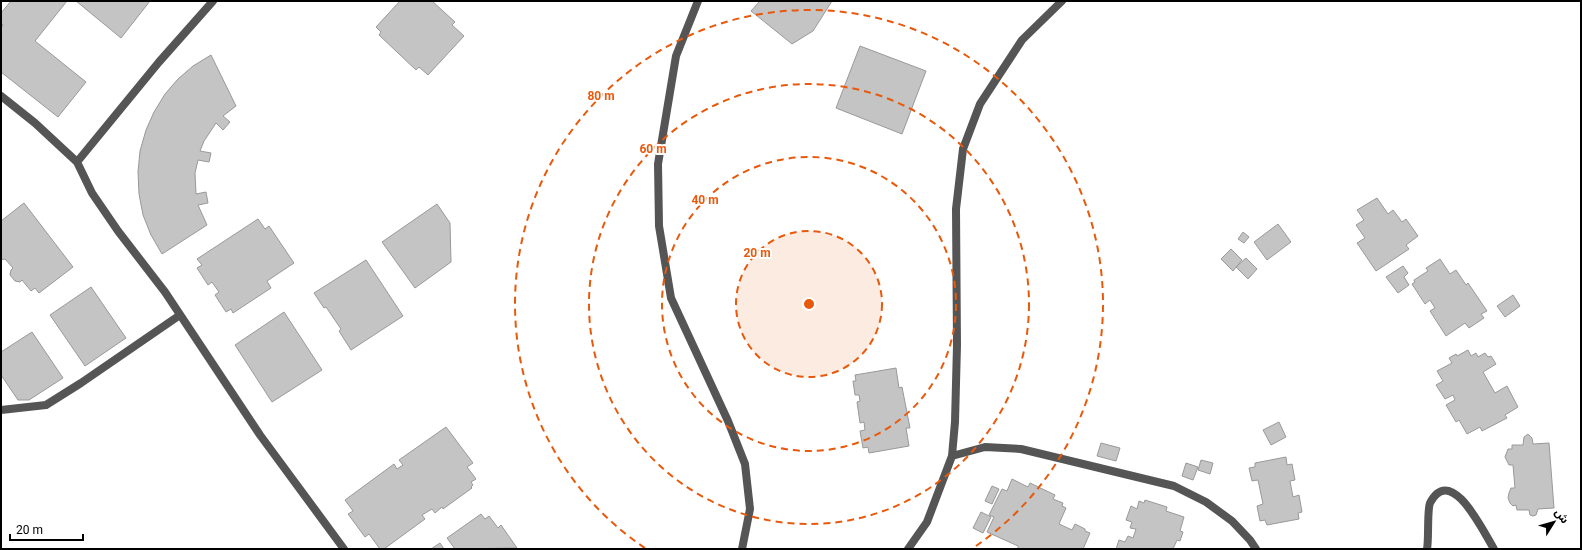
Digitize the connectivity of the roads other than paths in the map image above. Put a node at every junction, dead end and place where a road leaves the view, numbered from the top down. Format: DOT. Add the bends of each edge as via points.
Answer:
graph roads {
  1 [pos="213,1"];
  2 [pos="698,1"];
  3 [pos="1062,1"];
  4 [pos="1,96"];
  5 [pos="77,162"];
  6 [pos="180,315"];
  7 [pos="1,410"];
  8 [pos="952,456"];
  9 [pos="344,549"];
  10 [pos="742,549"];
  11 [pos="908,549"];
  12 [pos="1256,549"];
  13 [pos="1427,549"];
  14 [pos="1494,549"];
  1 -- 5 [label="street"];
  2 -- 10 [label="street" via="676,56 658,164 659,226 671,298 745,464 750,509"];
  3 -- 8 [label="street" via="1022,40 980,104 963,149 956,209 957,345"];
  4 -- 5 [label="street"];
  5 -- 6 [label="street" via="92,192 118,231"];
  6 -- 7 [label="street" via="46,405"];
  6 -- 9 [label="street" via="260,435"];
  8 -- 11 [label="street" via="927,522"];
  8 -- 12 [label="street" via="985,447 1021,449 1174,486 1206,502 1232,521"];
  13 -- 14 [label="street" via="1430,504 1437,494 1444,490 1457,494 1470,509"];
}
